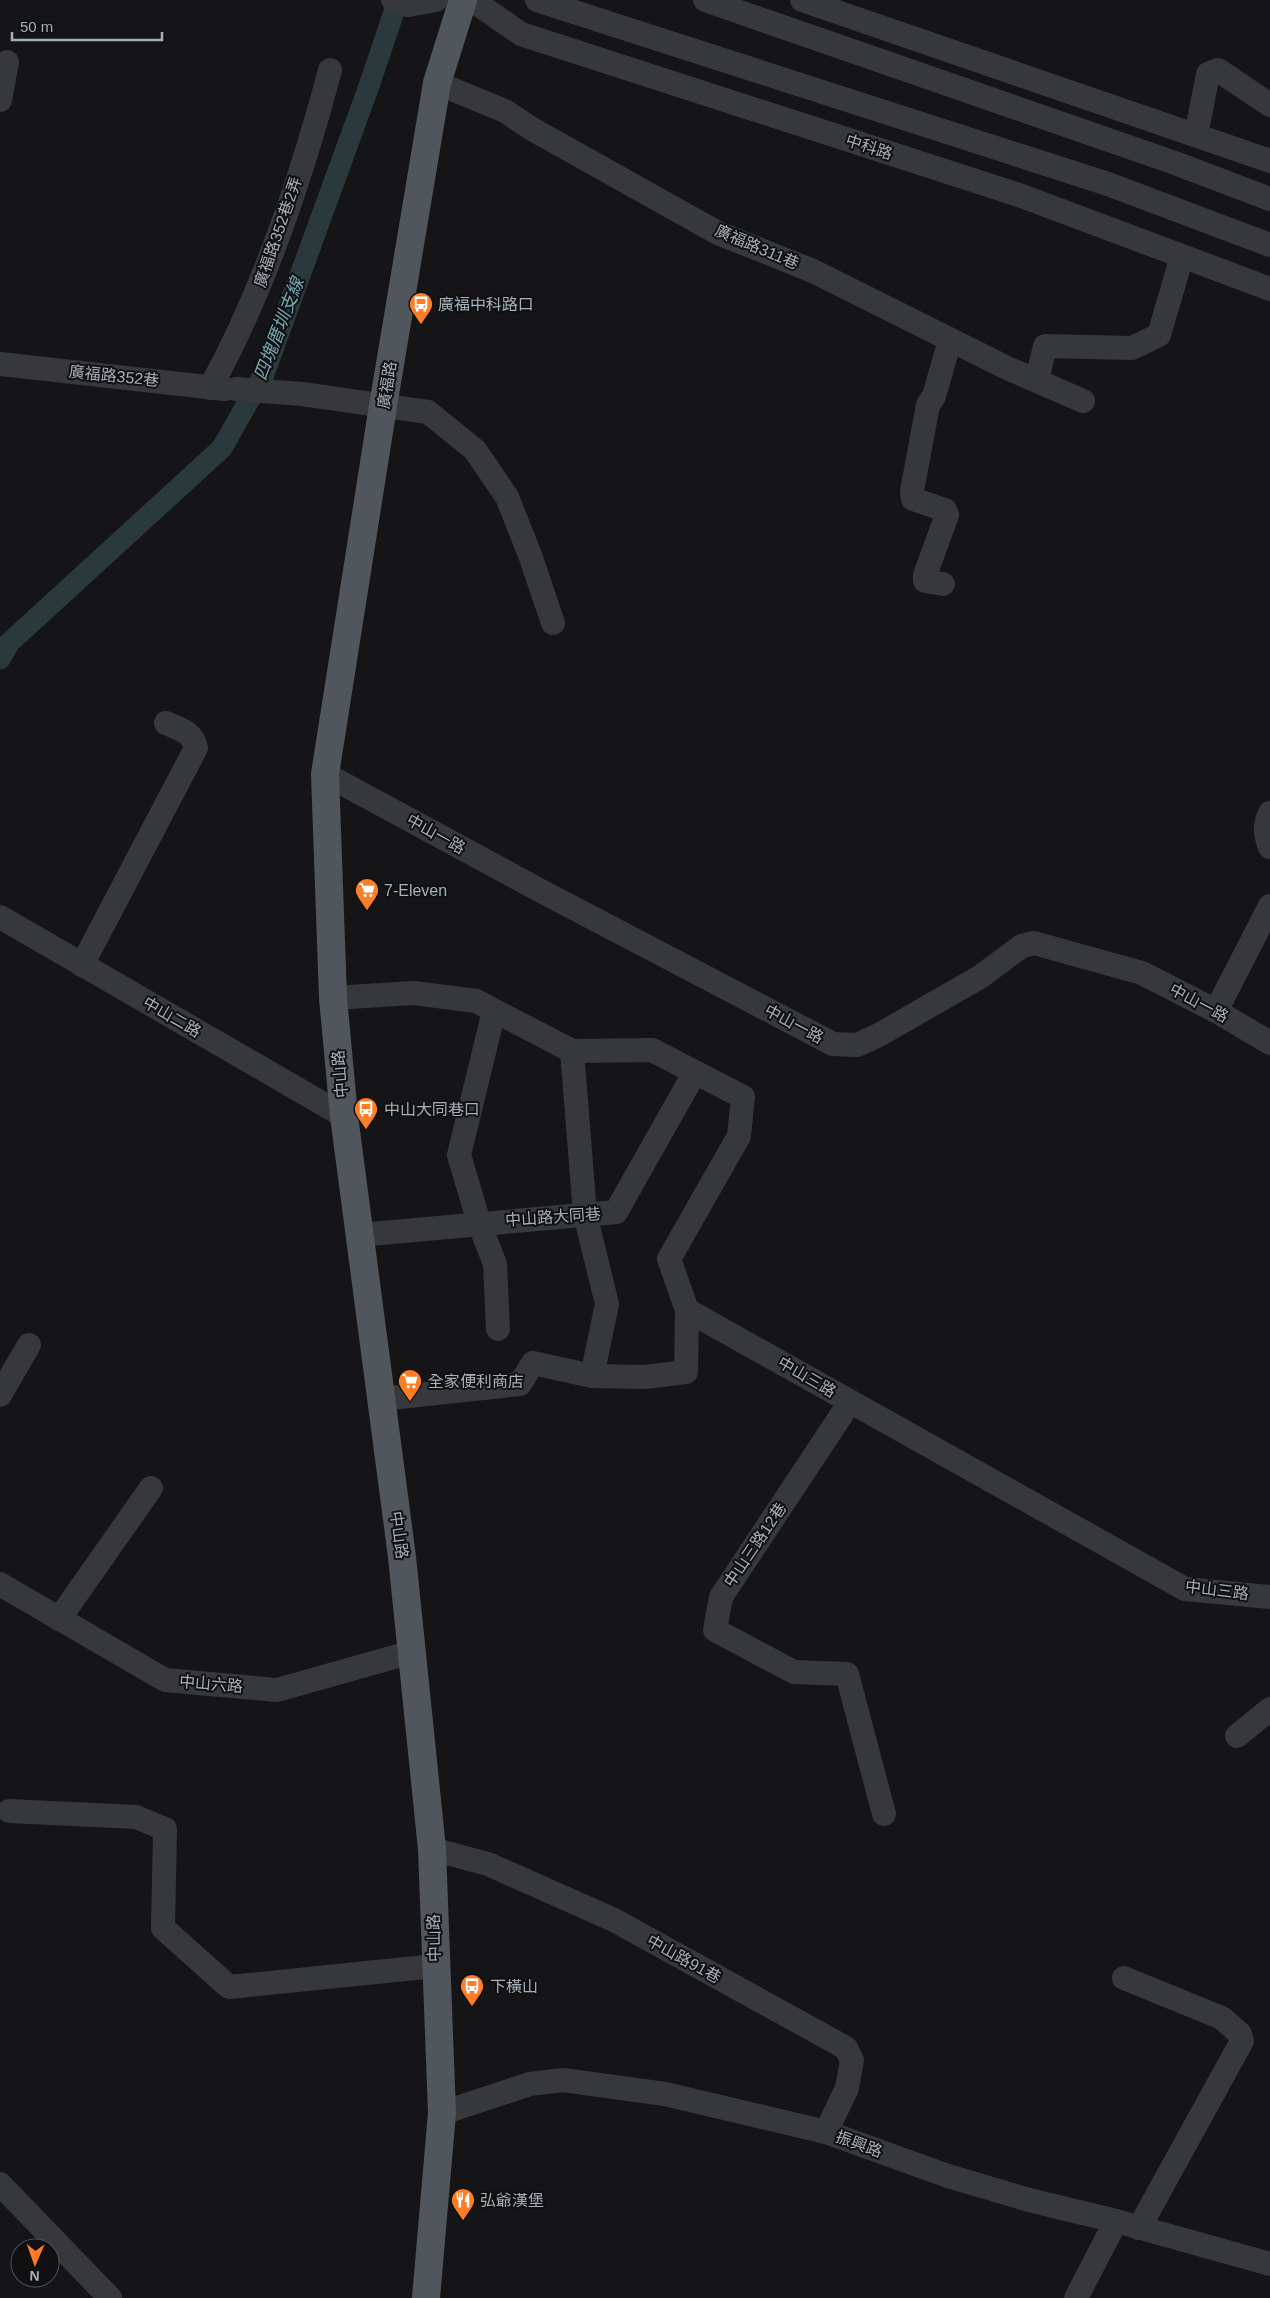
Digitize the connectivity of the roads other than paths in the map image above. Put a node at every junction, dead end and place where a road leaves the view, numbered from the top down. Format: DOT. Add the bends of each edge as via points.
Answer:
graph roads {
  1 [pos="436,0"];
  2 [pos="463,0"];
  3 [pos="472,0"];
  4 [pos="537,0"];
  5 [pos="705,0"];
  6 [pos="802,0"];
  7 [pos="401,2"];
  8 [pos="8,62"];
  9 [pos="330,70"];
  10 [pos="437,83"];
  11 [pos="0,100"];
  12 [pos="1270,105"];
  13 [pos="1196,135"];
  14 [pos="1270,161"];
  15 [pos="1270,199"];
  16 [pos="1270,245"];
  17 [pos="1182,256"];
  18 [pos="1270,289"];
  19 [pos="950,340"];
  20 [pos="0,364"];
  21 [pos="1037,380"];
  22 [pos="225,388"];
  23 [pos="1083,401"];
  24 [pos="383,406"];
  25 [pos="943,584"];
  26 [pos="552,623"];
  27 [pos="166,723"];
  28 [pos="325,774"];
  29 [pos="1270,813"];
  30 [pos="1270,847"];
  31 [pos="1270,906"];
  32 [pos="0,917"];
  33 [pos="82,965"];
  34 [pos="333,998"];
  35 [pos="494,1011"];
  36 [pos="1216,1012"];
  37 [pos="1270,1043"];
  38 [pos="572,1051"];
  39 [pos="695,1072"];
  40 [pos="344,1116"];
  41 [pos="585,1214"];
  42 [pos="479,1223"];
  43 [pos="359,1235"];
  44 [pos="687,1310"];
  45 [pos="498,1329"];
  46 [pos="29,1345"];
  47 [pos="592,1376"];
  48 [pos="0,1395"];
  49 [pos="381,1399"];
  50 [pos="850,1402"];
  51 [pos="150,1488"];
  52 [pos="0,1584"];
  53 [pos="1270,1597"];
  54 [pos="59,1619"];
  55 [pos="412,1652"];
  56 [pos="1270,1709"];
  57 [pos="1237,1736"];
  58 [pos="8,1811"];
  59 [pos="884,1814"];
  60 [pos="432,1849"];
  61 [pos="435,1966"];
  62 [pos="1124,1978"];
  63 [pos="442,2113"];
  64 [pos="826,2132"];
  65 [pos="0,2184"];
  66 [pos="1116,2221"];
  67 [pos="1140,2228"];
  68 [pos="1270,2264"];
  69 [pos="110,2298"];
  70 [pos="426,2298"];
  71 [pos="1076,2298"];
  1 -- 7 [label="street"];
  2 -- 10 [label="main road, 廣福路"];
  3 -- 17 [label="street, 中科路" via="521,34 1019,195"];
  4 -- 16 [label="street" via="1108,184"];
  5 -- 15 [label="street"];
  6 -- 13 [label="street"];
  8 -- 11 [label="street"];
  9 -- 22 [label="street, 廣福路352巷2弄" via="318,115"];
  10 -- 19 [label="street, 廣福路311巷" via="505,110 532,129 718,233 813,271"];
  10 -- 24 [label="main road, 廣福路"];
  12 -- 13 [label="street" via="1214,70 1208,74"];
  13 -- 14 [label="street"];
  17 -- 18 [label="street, 中科路"];
  17 -- 21 [label="street" via="1159,335 1132,348 1045,346"];
  19 -- 21 [label="street, 廣福路311巷"];
  19 -- 25 [label="street" via="934,396 928,405 912,491 913,499 945,510 947,515 925,575 926,581"];
  20 -- 22 [label="street, 廣福路352巷"];
  21 -- 23 [label="street, 廣福路311巷"];
  22 -- 24 [label="street, 廣福路352巷" via="302,394"];
  24 -- 26 [label="street, 廣福路352巷" via="428,412 475,450 507,497"];
  24 -- 28 [label="main road, 廣福路"];
  27 -- 33 [label="street" via="188,732 194,738 196,748"];
  28 -- 34 [label="main road, 中山路"];
  28 -- 36 [label="street, 中山一路" via="832,1044 856,1046 877,1036 980,977 1022,946 1034,943 1142,973"];
  29 -- 30 [label="street" via="1265,834"];
  31 -- 36 [label="street"];
  32 -- 33 [label="street, 中山二路"];
  33 -- 40 [label="street, 中山二路"];
  34 -- 35 [label="street" via="414,993 476,1001"];
  34 -- 40 [label="main road, 中山路"];
  35 -- 38 [label="street"];
  35 -- 42 [label="street" via="459,1155"];
  36 -- 37 [label="street, 中山一路"];
  38 -- 39 [label="street" via="652,1050"];
  38 -- 41 [label="street"];
  39 -- 41 [label="street, 中山路大同巷" via="616,1212"];
  39 -- 44 [label="street" via="743,1097 739,1136 669,1260"];
  40 -- 43 [label="main road, 中山路"];
  41 -- 42 [label="street, 中山路大同巷"];
  41 -- 47 [label="street" via="607,1304"];
  42 -- 43 [label="street, 中山路大同巷"];
  42 -- 45 [label="street" via="495,1264"];
  43 -- 49 [label="main road, 中山路"];
  44 -- 47 [label="street" via="686,1372 645,1377"];
  44 -- 50 [label="street, 中山三路"];
  46 -- 48 [label="street"];
  47 -- 49 [label="street" via="533,1363 520,1384"];
  49 -- 55 [label="main road, 中山路"];
  50 -- 53 [label="street, 中山三路" via="1185,1590"];
  50 -- 59 [label="street, 中山三路12巷" via="721,1596 716,1630 794,1672 847,1674"];
  51 -- 54 [label="street"];
  52 -- 54 [label="street, 中山六路"];
  54 -- 55 [label="street, 中山六路" via="165,1680 277,1690"];
  55 -- 60 [label="main road, 中山路"];
  56 -- 57 [label="street"];
  58 -- 61 [label="street" via="136,1817 166,1829 163,1928 228,1987"];
  60 -- 61 [label="main road, 中山路"];
  60 -- 64 [label="street, 中山路91巷" via="488,1864 614,1920 846,2048 852,2060 847,2088"];
  61 -- 63 [label="main road, 中山路"];
  62 -- 67 [label="street" via="1222,2018 1240,2034 1242,2041"];
  63 -- 64 [label="street, 振興路" via="530,2084 563,2080 665,2094"];
  63 -- 70 [label="main road, 中山路"];
  64 -- 66 [label="street, 振興路" via="948,2176"];
  65 -- 69 [label="street"];
  66 -- 67 [label="street, 振興路"];
  66 -- 71 [label="street"];
  67 -- 68 [label="street, 振興路"];
}
